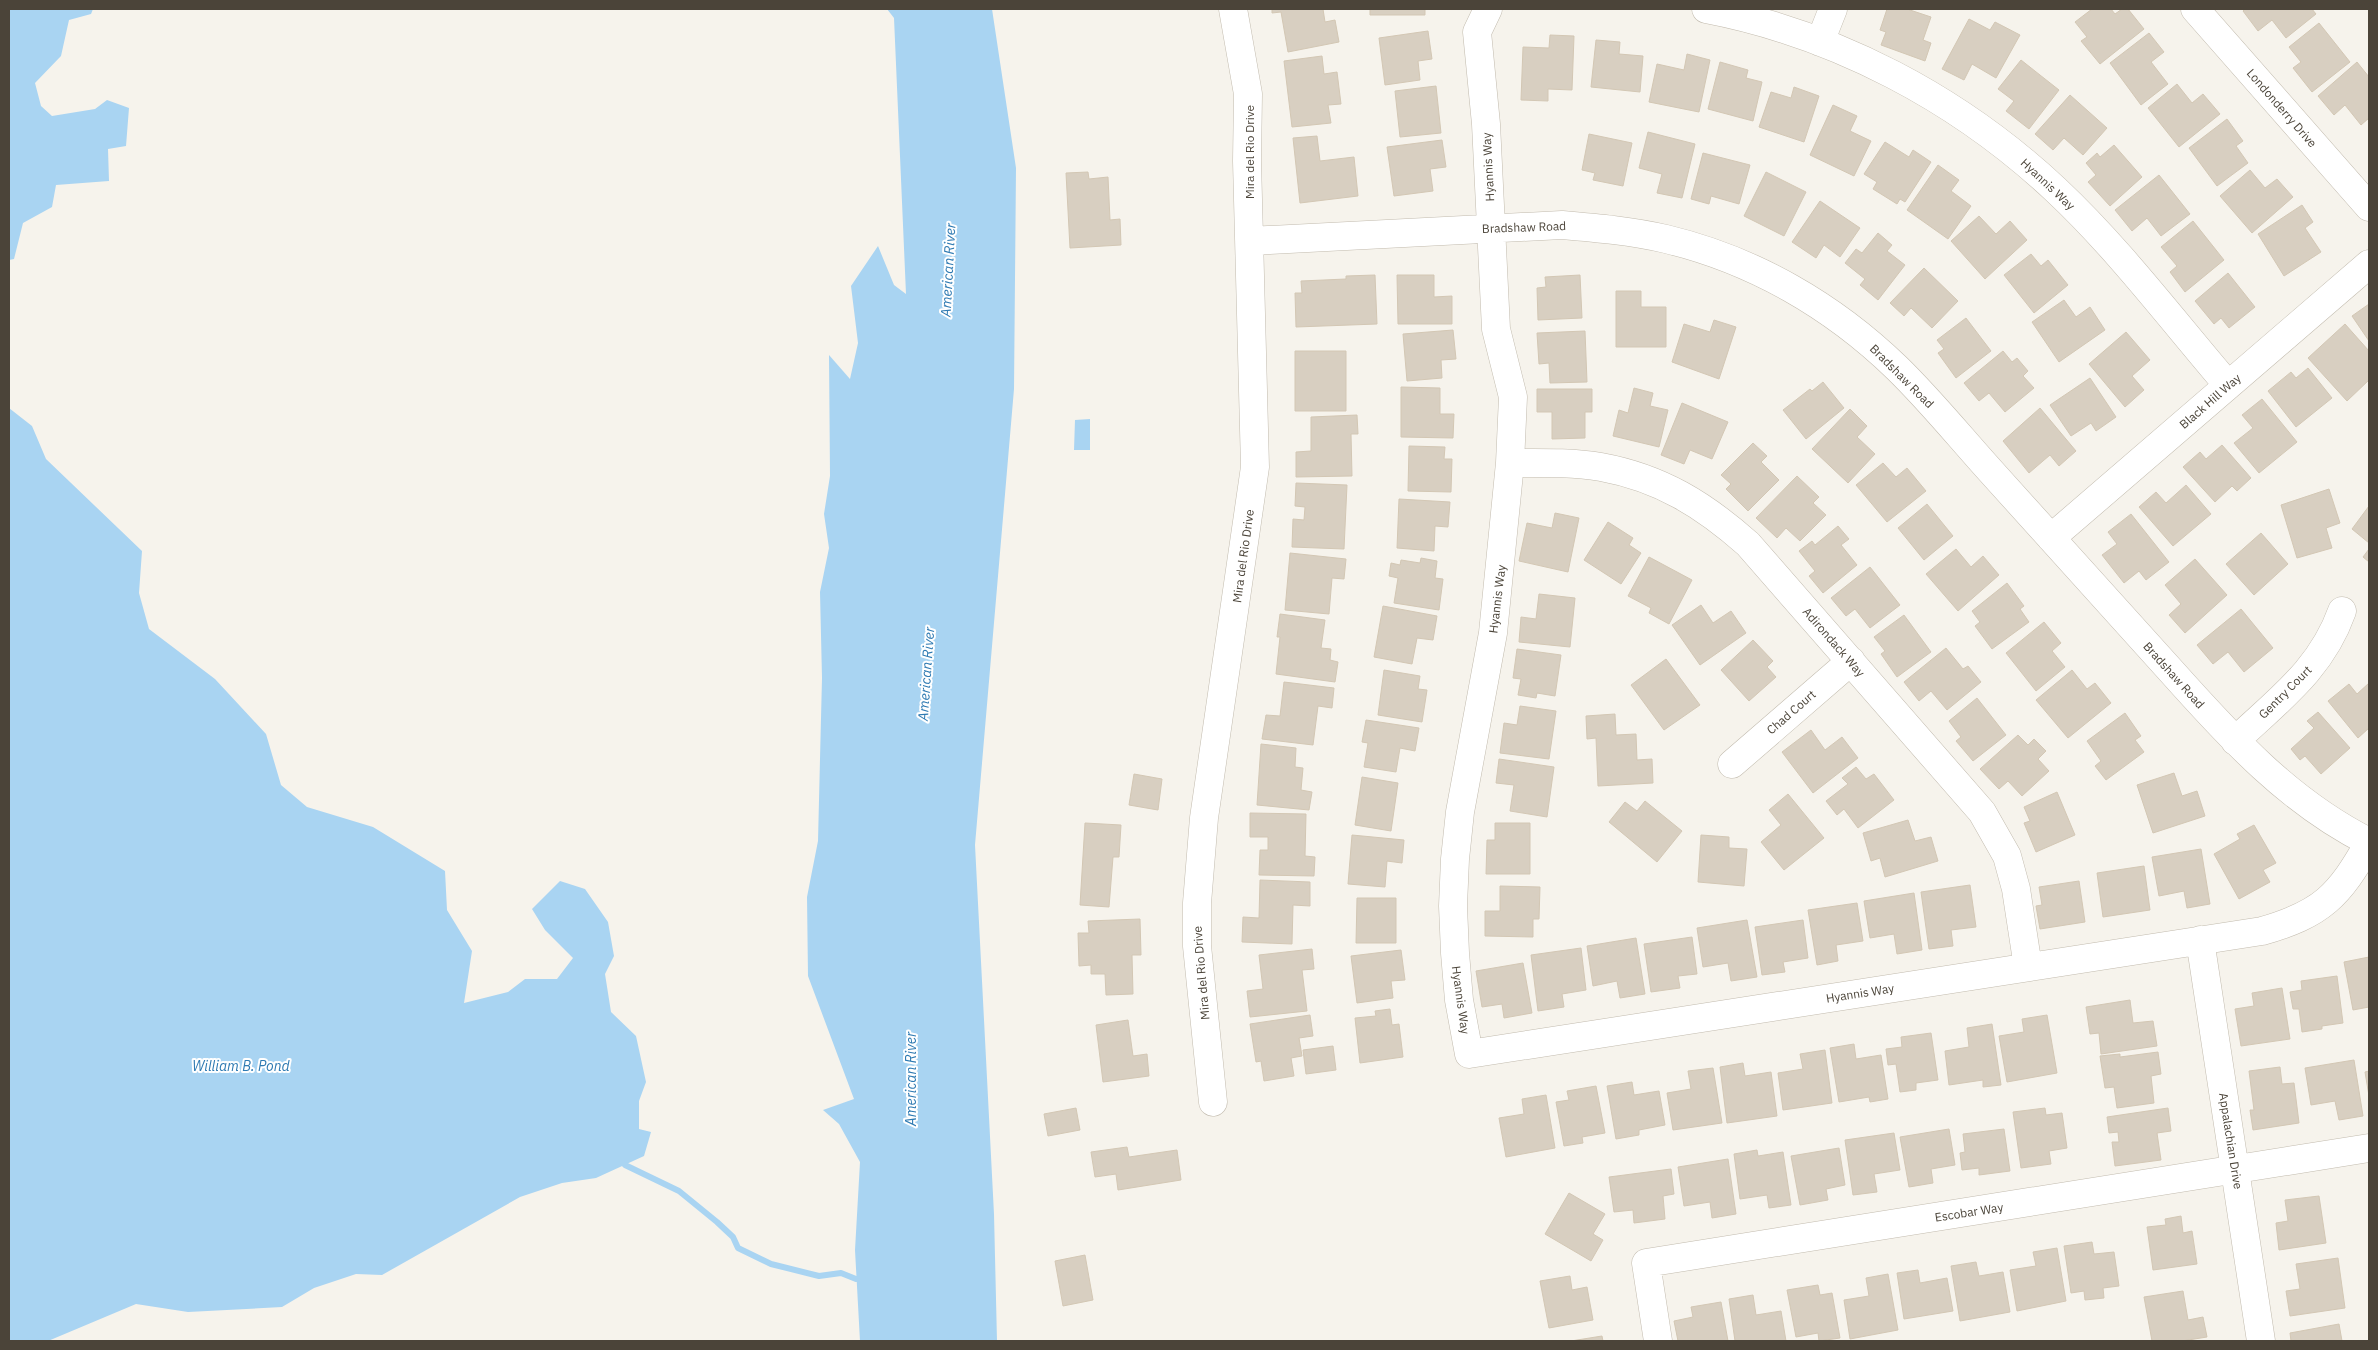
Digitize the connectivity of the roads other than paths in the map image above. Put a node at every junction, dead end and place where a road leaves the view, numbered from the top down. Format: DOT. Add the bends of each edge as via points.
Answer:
graph roads {
  1 [pos="1233,9"];
  2 [pos="1488,9"];
  3 [pos="1706,9"];
  4 [pos="1833,9"];
  5 [pos="2195,9"];
  6 [pos="1820,42"];
  7 [pos="2369,207"];
  8 [pos="1492,228"];
  9 [pos="1250,241"];
  10 [pos="2369,264"];
  11 [pos="2228,385"];
  12 [pos="1510,463"];
  13 [pos="2051,538"];
  14 [pos="2342,611"];
  15 [pos="1851,661"];
  16 [pos="2234,741"];
  17 [pos="1732,764"];
  18 [pos="2369,843"];
  19 [pos="2200,940"];
  20 [pos="2028,967"];
  21 [pos="1214,1102"];
  22 [pos="2369,1148"];
  23 [pos="2236,1170"];
  24 [pos="1658,1341"];
  25 [pos="2261,1341"];
  1 -- 9 [label="street, Mira del Rio Drive" via="1248,94"];
  2 -- 8 [label="street, Hyannis Way" via="1476,32"];
  3 -- 6 [label="street, Hyannis Way" via="1781,28"];
  4 -- 6 [label="street"];
  5 -- 7 [label="street, Londonderry Drive"];
  6 -- 11 [label="street, Hyannis Way" via="1886,71 1936,99 2018,157 2091,226"];
  8 -- 9 [label="street, Bradshaw Road"];
  8 -- 12 [label="street, Hyannis Way" via="1496,329 1512,397"];
  8 -- 13 [label="street, Bradshaw Road" via="1562,225 1664,238 1744,265 1790,288 1834,315 1900,370"];
  9 -- 21 [label="street, Mira del Rio Drive" via="1255,467 1204,818 1197,903 1197,946"];
  10 -- 11 [label="street, Black Hill Way"];
  11 -- 13 [label="street, Black Hill Way"];
  12 -- 15 [label="street, Adirondack Way" via="1601,467 1629,473 1693,501 1748,544"];
  12 -- 20 [label="street, Hyannis Way" via="1493,633 1460,812 1455,859 1455,953 1469,1054"];
  13 -- 16 [label="street, Bradshaw Road"];
  14 -- 16 [label="street, Gentry Court" via="2320,658"];
  15 -- 17 [label="street, Chad Court"];
  15 -- 20 [label="street, Adirondack Way" via="1982,812 2000,841 2016,889"];
  16 -- 18 [label="street, Bradshaw Road" via="2309,806"];
  18 -- 19 [label="street, Hyannis Way" via="2344,884 2308,915 2262,931"];
  19 -- 20 [label="street, Hyannis Way"];
  19 -- 23 [label="street, Appalachian Drive"];
  22 -- 23 [label="street, Escobar Way"];
  23 -- 24 [label="street, Escobar Way" via="1646,1263"];
  23 -- 25 [label="street, Appalachian Drive"];
}
